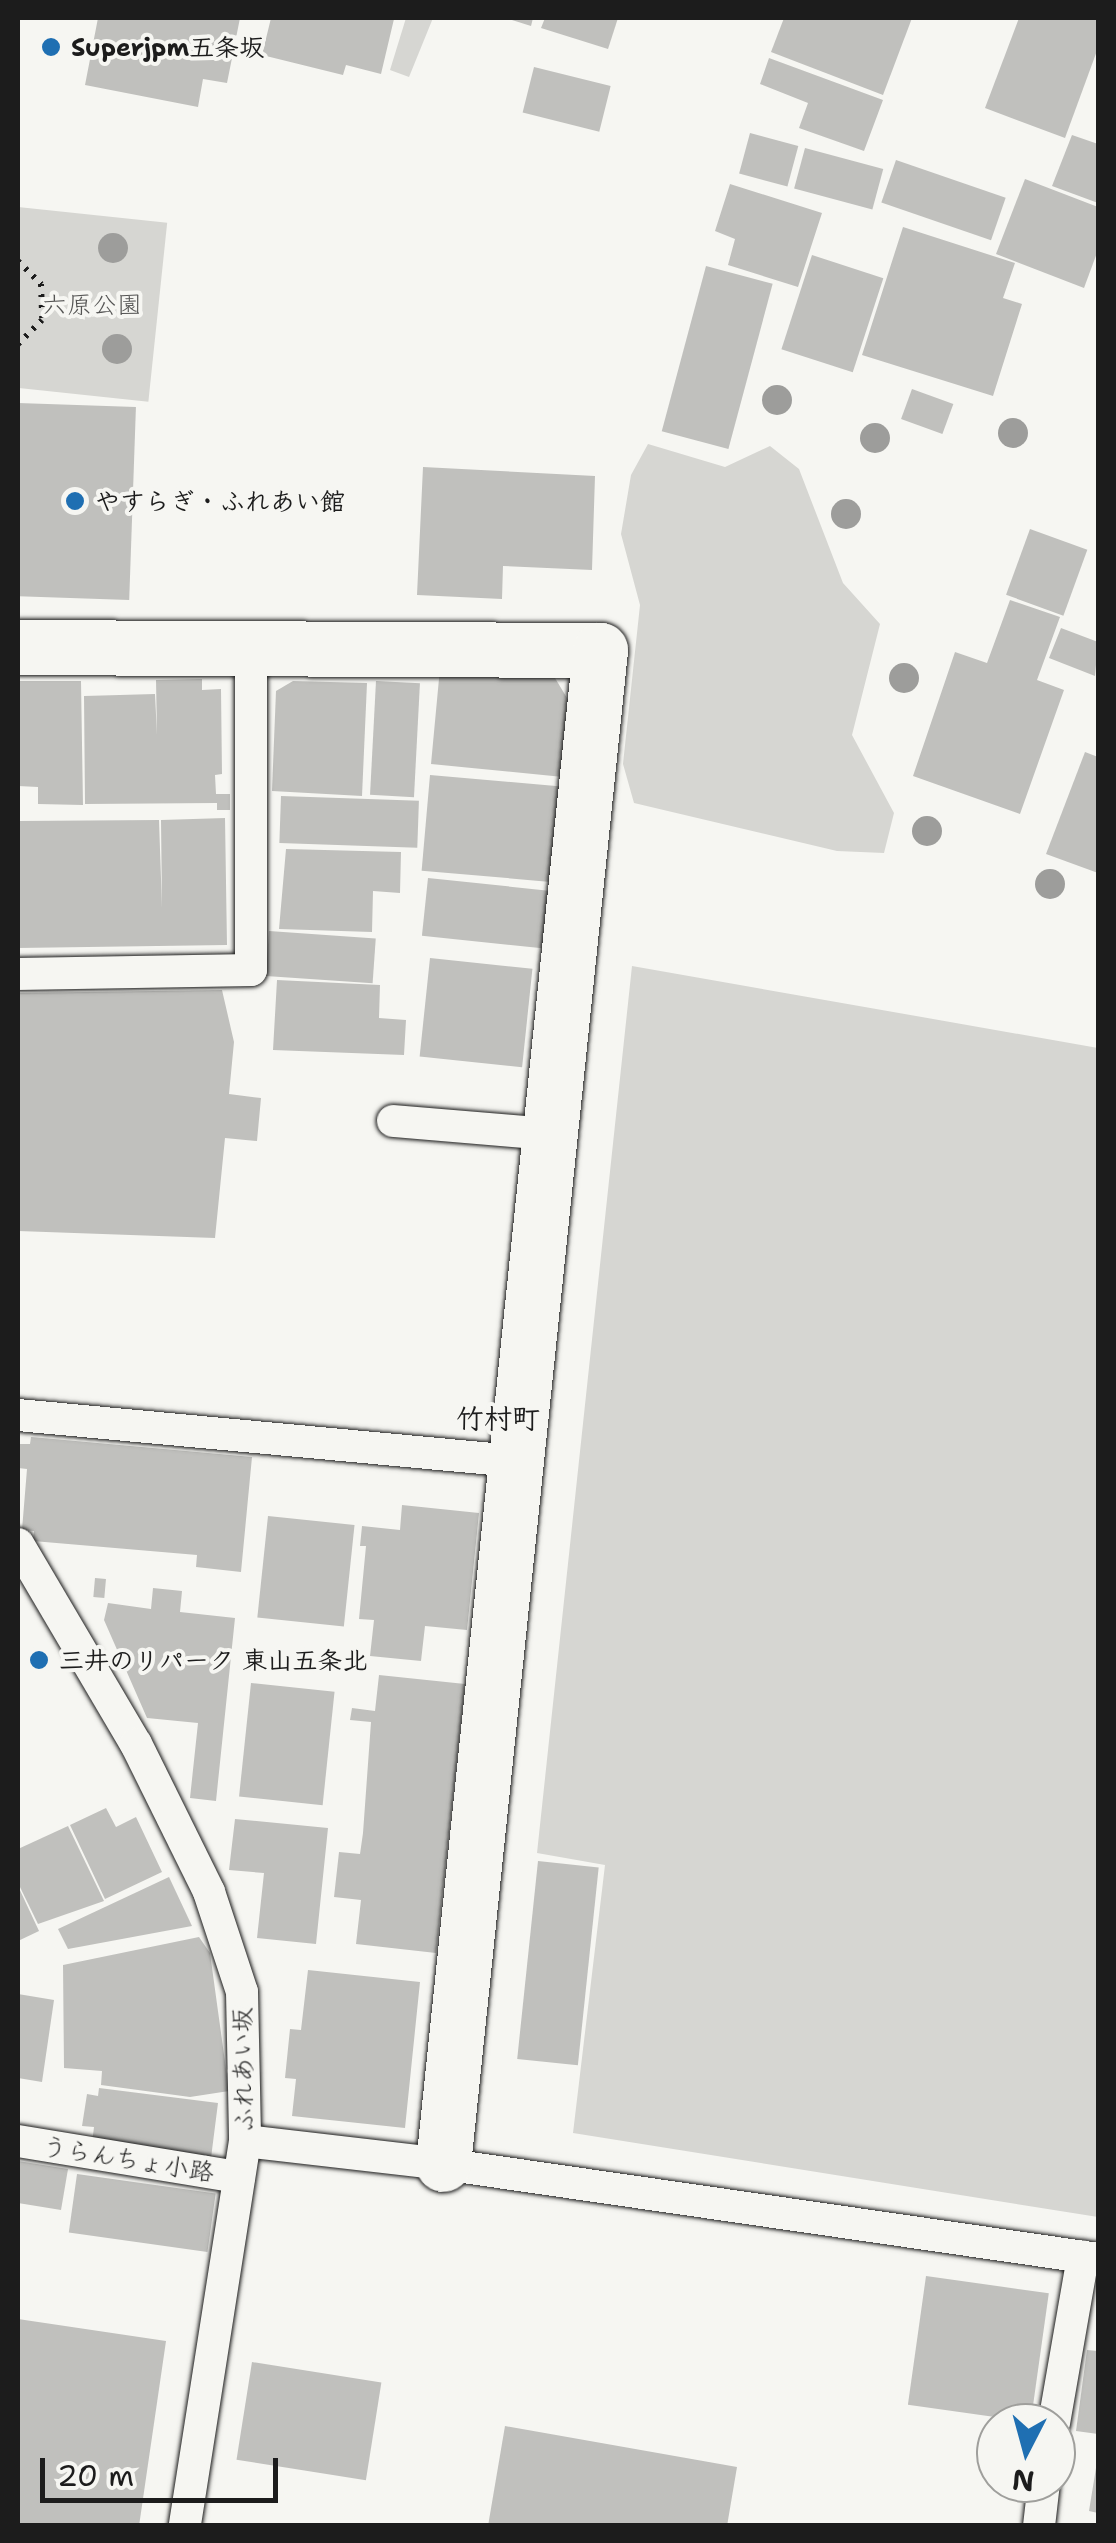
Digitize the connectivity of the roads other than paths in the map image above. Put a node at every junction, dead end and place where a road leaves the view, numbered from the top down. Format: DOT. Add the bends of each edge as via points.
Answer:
graph roads {
  1 [pos="18,647"];
  2 [pos="250,648"];
  3 [pos="18,974"];
  4 [pos="392,1121"];
  5 [pos="546,1134"];
  6 [pos="18,1416"];
  7 [pos="512,1460"];
  8 [pos="18,1544"];
  9 [pos="18,2140"];
  10 [pos="245,2142"];
  11 [pos="443,2164"];
  12 [pos="239,2177"];
  13 [pos="1091,2258"];
  14 [pos="1058,2403"];
  15 [pos="185,2526"];
  1 -- 2 [label="street"];
  2 -- 3 [label="lane" via="251,970"];
  2 -- 5 [label="street" via="600,650"];
  4 -- 5 [label="lane"];
  5 -- 7 [label="street"];
  6 -- 7 [label="lane"];
  7 -- 11 [label="street"];
  8 -- 10 [label="lane, ふれあい坂" via="136,1744 228,1942 247,2039"];
  9 -- 12 [label="lane, うらんちょ小路"];
  10 -- 11 [label="lane"];
  10 -- 12 [label="lane, ふれあい坂"];
  11 -- 13 [label="lane"];
  12 -- 15 [label="lane, ふれあい坂"];
  13 -- 14 [label="lane"];
}
